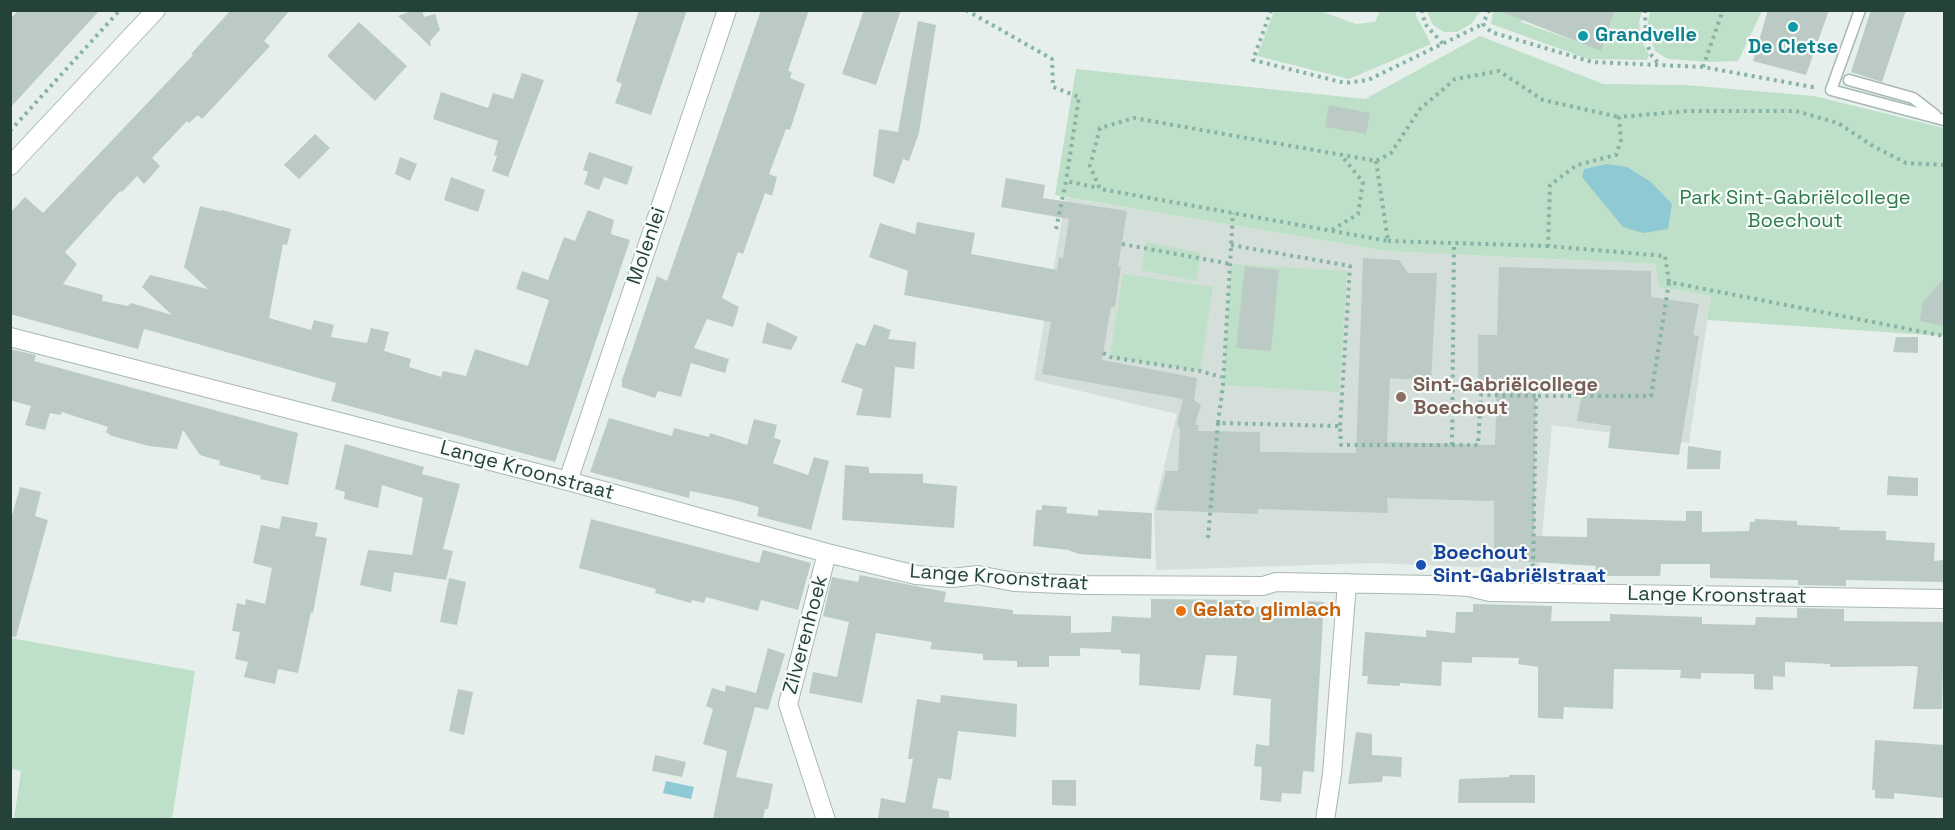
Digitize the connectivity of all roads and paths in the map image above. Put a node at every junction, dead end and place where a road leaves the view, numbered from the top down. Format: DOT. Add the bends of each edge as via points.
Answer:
graph roads {
  1 [pos="120,10"];
  2 [pos="156,10"];
  3 [pos="727,10"];
  4 [pos="966,10"];
  5 [pos="1271,10"];
  6 [pos="1422,10"];
  7 [pos="1489,10"];
  8 [pos="1645,10"];
  9 [pos="1723,10"];
  10 [pos="1860,10"];
  11 [pos="1483,24"];
  12 [pos="1443,44"];
  13 [pos="1661,66"];
  14 [pos="1703,68"];
  15 [pos="1849,80"];
  16 [pos="1830,90"];
  17 [pos="1619,117"];
  18 [pos="1942,119"];
  19 [pos="10,131"];
  20 [pos="1341,155"];
  21 [pos="1376,161"];
  22 [pos="1944,165"];
  23 [pos="10,166"];
  24 [pos="1066,181"];
  25 [pos="1100,189"];
  26 [pos="1233,213"];
  27 [pos="1056,229"];
  28 [pos="1331,231"];
  29 [pos="1388,241"];
  30 [pos="1454,243"];
  31 [pos="1122,244"];
  32 [pos="1231,245"];
  33 [pos="1548,246"];
  34 [pos="1231,264"];
  35 [pos="1669,282"];
  36 [pos="1944,336"];
  37 [pos="10,337"];
  38 [pos="1103,353"];
  39 [pos="1221,377"];
  40 [pos="1536,396"];
  41 [pos="1218,423"];
  42 [pos="1340,426"];
  43 [pos="1452,445"];
  44 [pos="568,481"];
  45 [pos="1208,538"];
  46 [pos="827,553"];
  47 [pos="1347,583"];
  48 [pos="1533,593"];
  49 [pos="1944,599"];
  50 [pos="826,819"];
  51 [pos="1325,819"];
  1 -- 19 [label="path"];
  2 -- 23 [label="street"];
  3 -- 44 [label="street, Molenlei"];
  4 -- 24 [label="path" via="1052,59 1053,87 1079,97"];
  5 -- 12 [label="path" via="1253,60 1345,83 1368,80"];
  6 -- 12 [label="path" via="1425,24"];
  7 -- 11 [label="path"];
  8 -- 13 [label="path" via="1646,42"];
  9 -- 14 [label="path"];
  10 -- 16 [label="lane"];
  11 -- 12 [label="path"];
  11 -- 13 [label="path" via="1491,32 1592,62"];
  13 -- 14 [label="path"];
  14 -- 16 [label="path"];
  15 -- 18 [label="lane" via="1912,98"];
  16 -- 18 [label="lane"];
  17 -- 21 [label="path" via="1543,100 1499,71 1455,79 1420,109 1391,153"];
  17 -- 22 [label="path" via="1687,111 1796,111 1838,123 1906,163"];
  17 -- 33 [label="path" via="1621,140 1616,154 1577,165 1550,185"];
  20 -- 21 [label="path"];
  20 -- 25 [label="path" via="1134,118 1100,128 1090,166"];
  20 -- 28 [label="path" via="1363,182 1358,214"];
  21 -- 29 [label="path"];
  24 -- 25 [label="path"];
  24 -- 27 [label="path"];
  25 -- 26 [label="path"];
  26 -- 28 [label="path"];
  26 -- 32 [label="path"];
  28 -- 29 [label="path"];
  29 -- 30 [label="path"];
  30 -- 33 [label="path"];
  30 -- 43 [label="path"];
  31 -- 34 [label="path"];
  32 -- 34 [label="path"];
  32 -- 42 [label="path" via="1350,266"];
  33 -- 35 [label="path" via="1665,256"];
  34 -- 39 [label="path"];
  35 -- 36 [label="path"];
  35 -- 40 [label="path" via="1651,396"];
  37 -- 44 [label="street, Lange Kroonstraat"];
  38 -- 39 [label="path"];
  39 -- 41 [label="path"];
  40 -- 43 [label="path" via="1481,395 1478,445"];
  40 -- 48 [label="path"];
  41 -- 42 [label="path"];
  41 -- 45 [label="path"];
  42 -- 43 [label="path" via="1341,446"];
  44 -- 46 [label="street, Lange Kroonstraat"];
  46 -- 47 [label="street, Lange Kroonstraat" via="916,575 978,575 1014,582 1263,586 1276,582"];
  46 -- 50 [label="street, Zilverenhoek" via="788,704"];
  47 -- 48 [label="street, Lange Kroonstraat"];
  47 -- 51 [label="street"];
  48 -- 49 [label="street, Lange Kroonstraat"];
}
